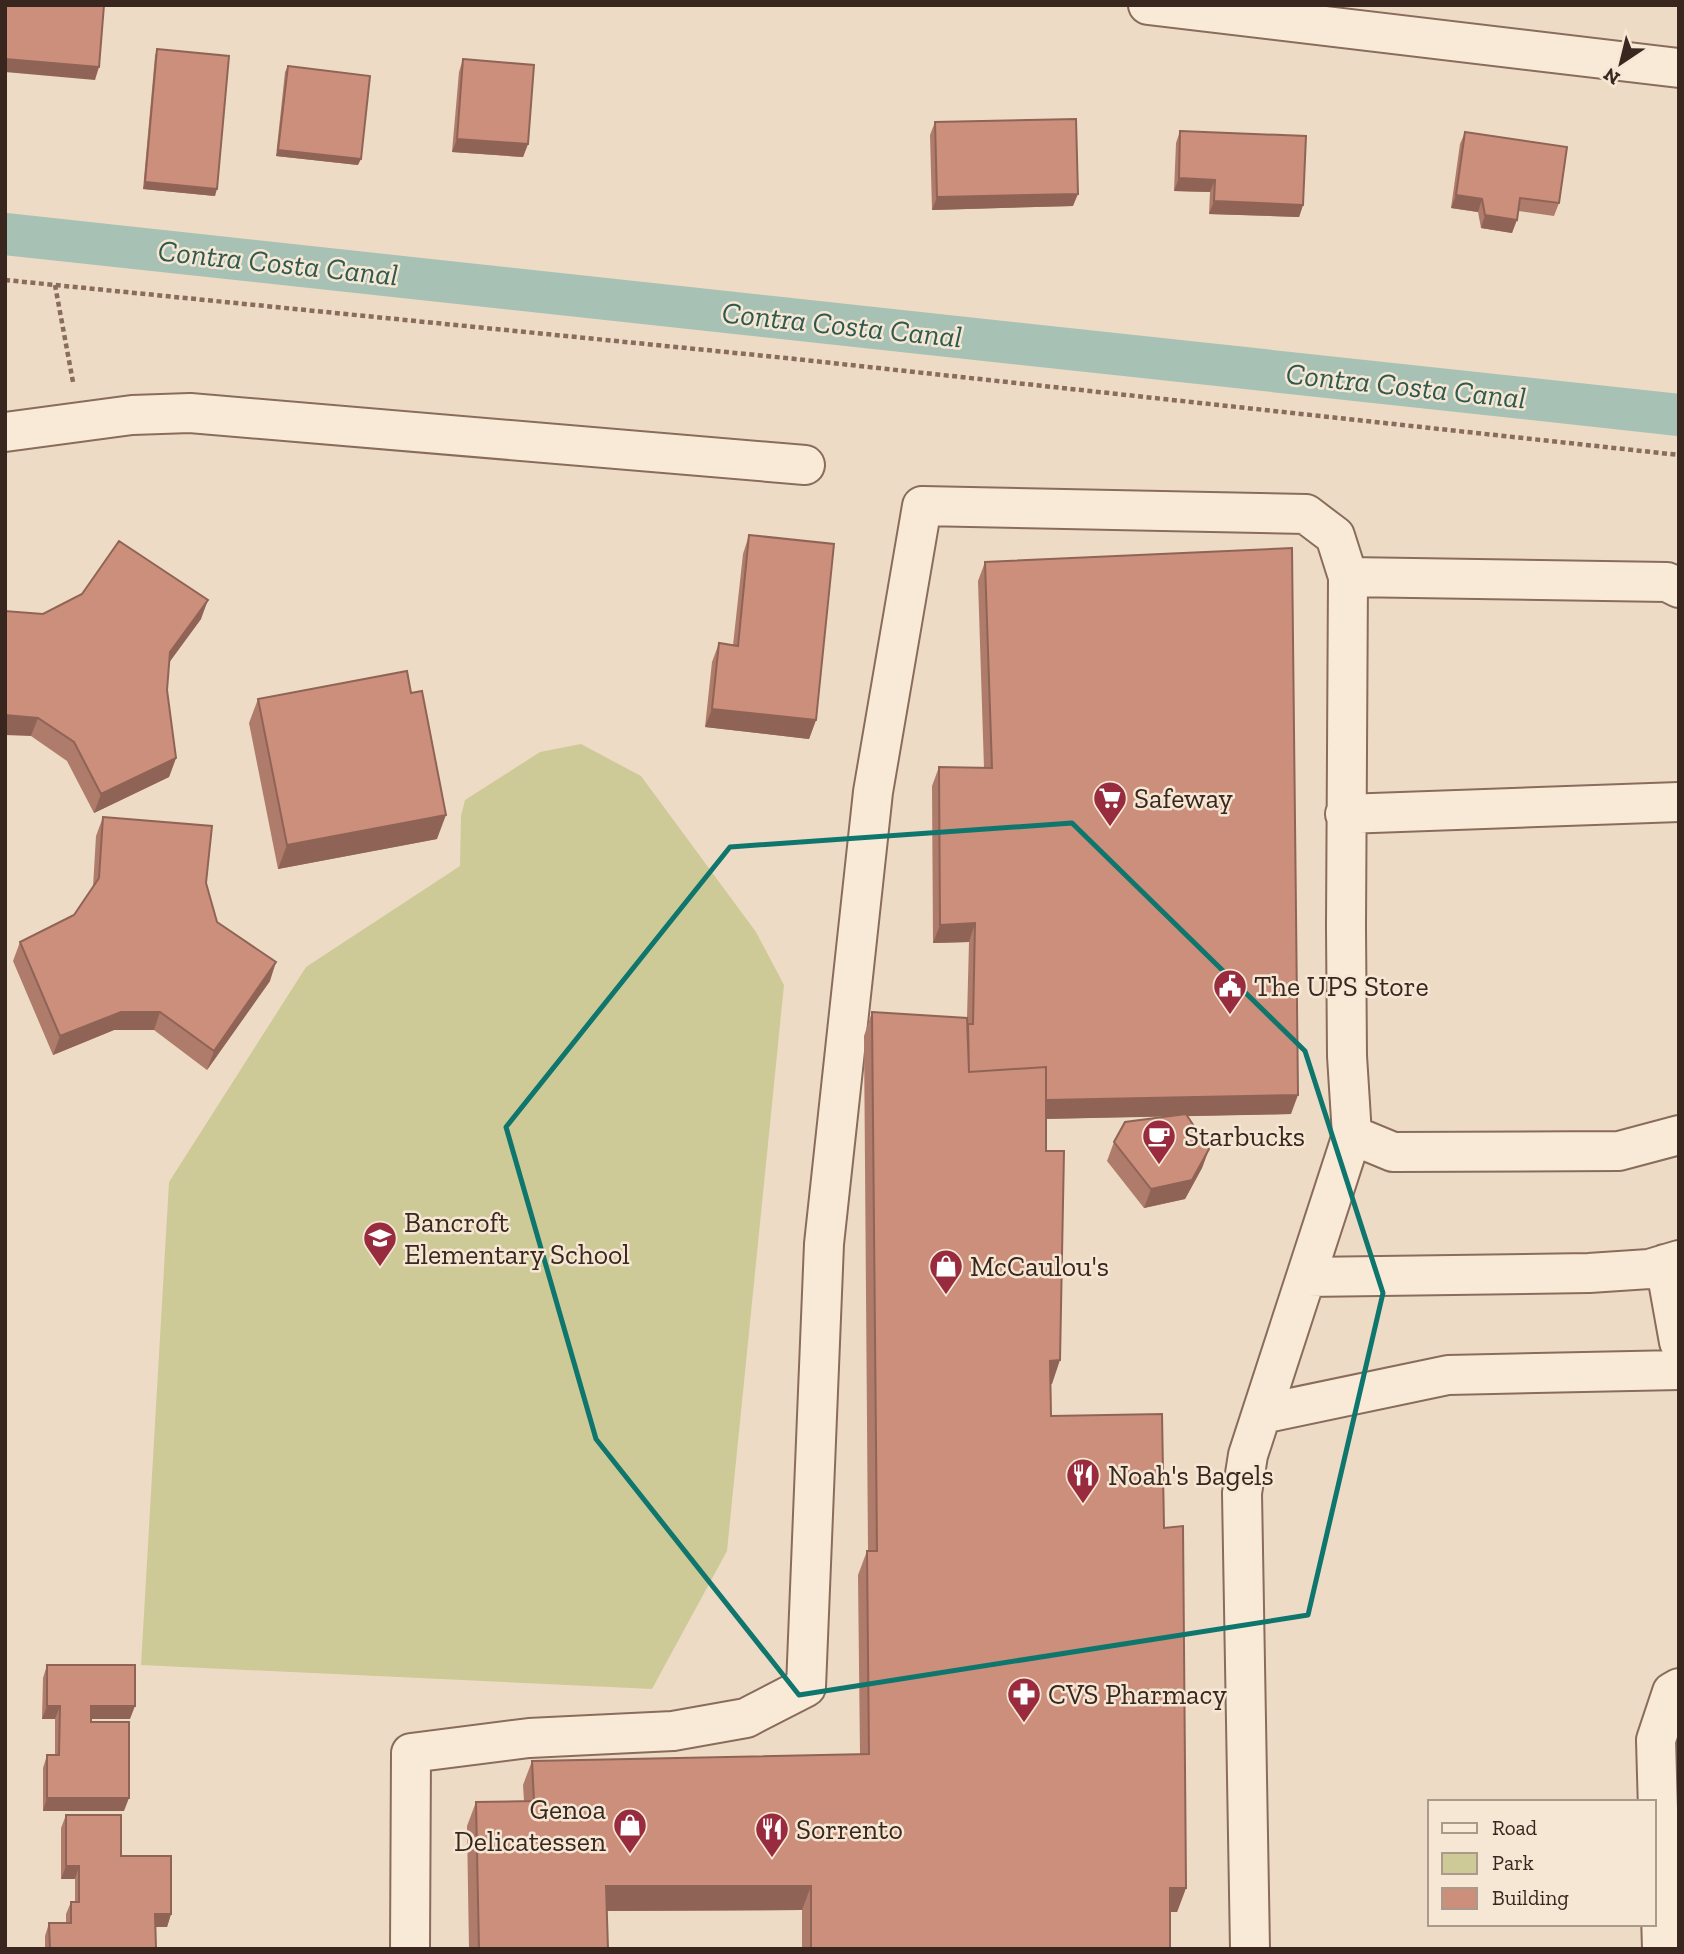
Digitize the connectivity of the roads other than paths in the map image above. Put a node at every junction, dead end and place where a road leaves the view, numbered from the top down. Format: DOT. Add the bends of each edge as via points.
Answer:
graph roads {
  1 [pos="1148,5"];
  2 [pos="1679,68"];
  3 [pos="5,432"];
  4 [pos="805,465"];
  5 [pos="1348,578"];
  6 [pos="1679,588"];
  7 [pos="1679,802"];
  8 [pos="1345,814"];
  9 [pos="1352,1135"];
  10 [pos="1679,1135"];
  11 [pos="1672,1262"];
  12 [pos="1307,1277"];
  13 [pos="1679,1342"];
  14 [pos="1679,1370"];
  15 [pos="1262,1414"];
  16 [pos="1679,1688"];
  17 [pos="410,1949"];
  18 [pos="1250,1949"];
  19 [pos="1662,1949"];
  1 -- 2 [label="street"];
  3 -- 4 [label="street" via="132,415 190,414"];
  5 -- 6 [label="street" via="1667,582"];
  5 -- 8 [label="street"];
  5 -- 17 [label="street" via="1335,536 1306,514 922,506 873,792 824,1244 806,1687 746,1717 674,1731 529,1738 411,1753"];
  7 -- 8 [label="street"];
  8 -- 9 [label="street"];
  9 -- 10 [label="street" via="1392,1152 1619,1152"];
  9 -- 12 [label="street"];
  11 -- 12 [label="street" via="1649,1269 1588,1272"];
  11 -- 13 [label="street"];
  12 -- 15 [label="street"];
  14 -- 15 [label="street" via="1448,1375"];
  15 -- 18 [label="street" via="1248,1455 1242,1493"];
  16 -- 19 [label="street" via="1672,1692 1656,1740"];
}
